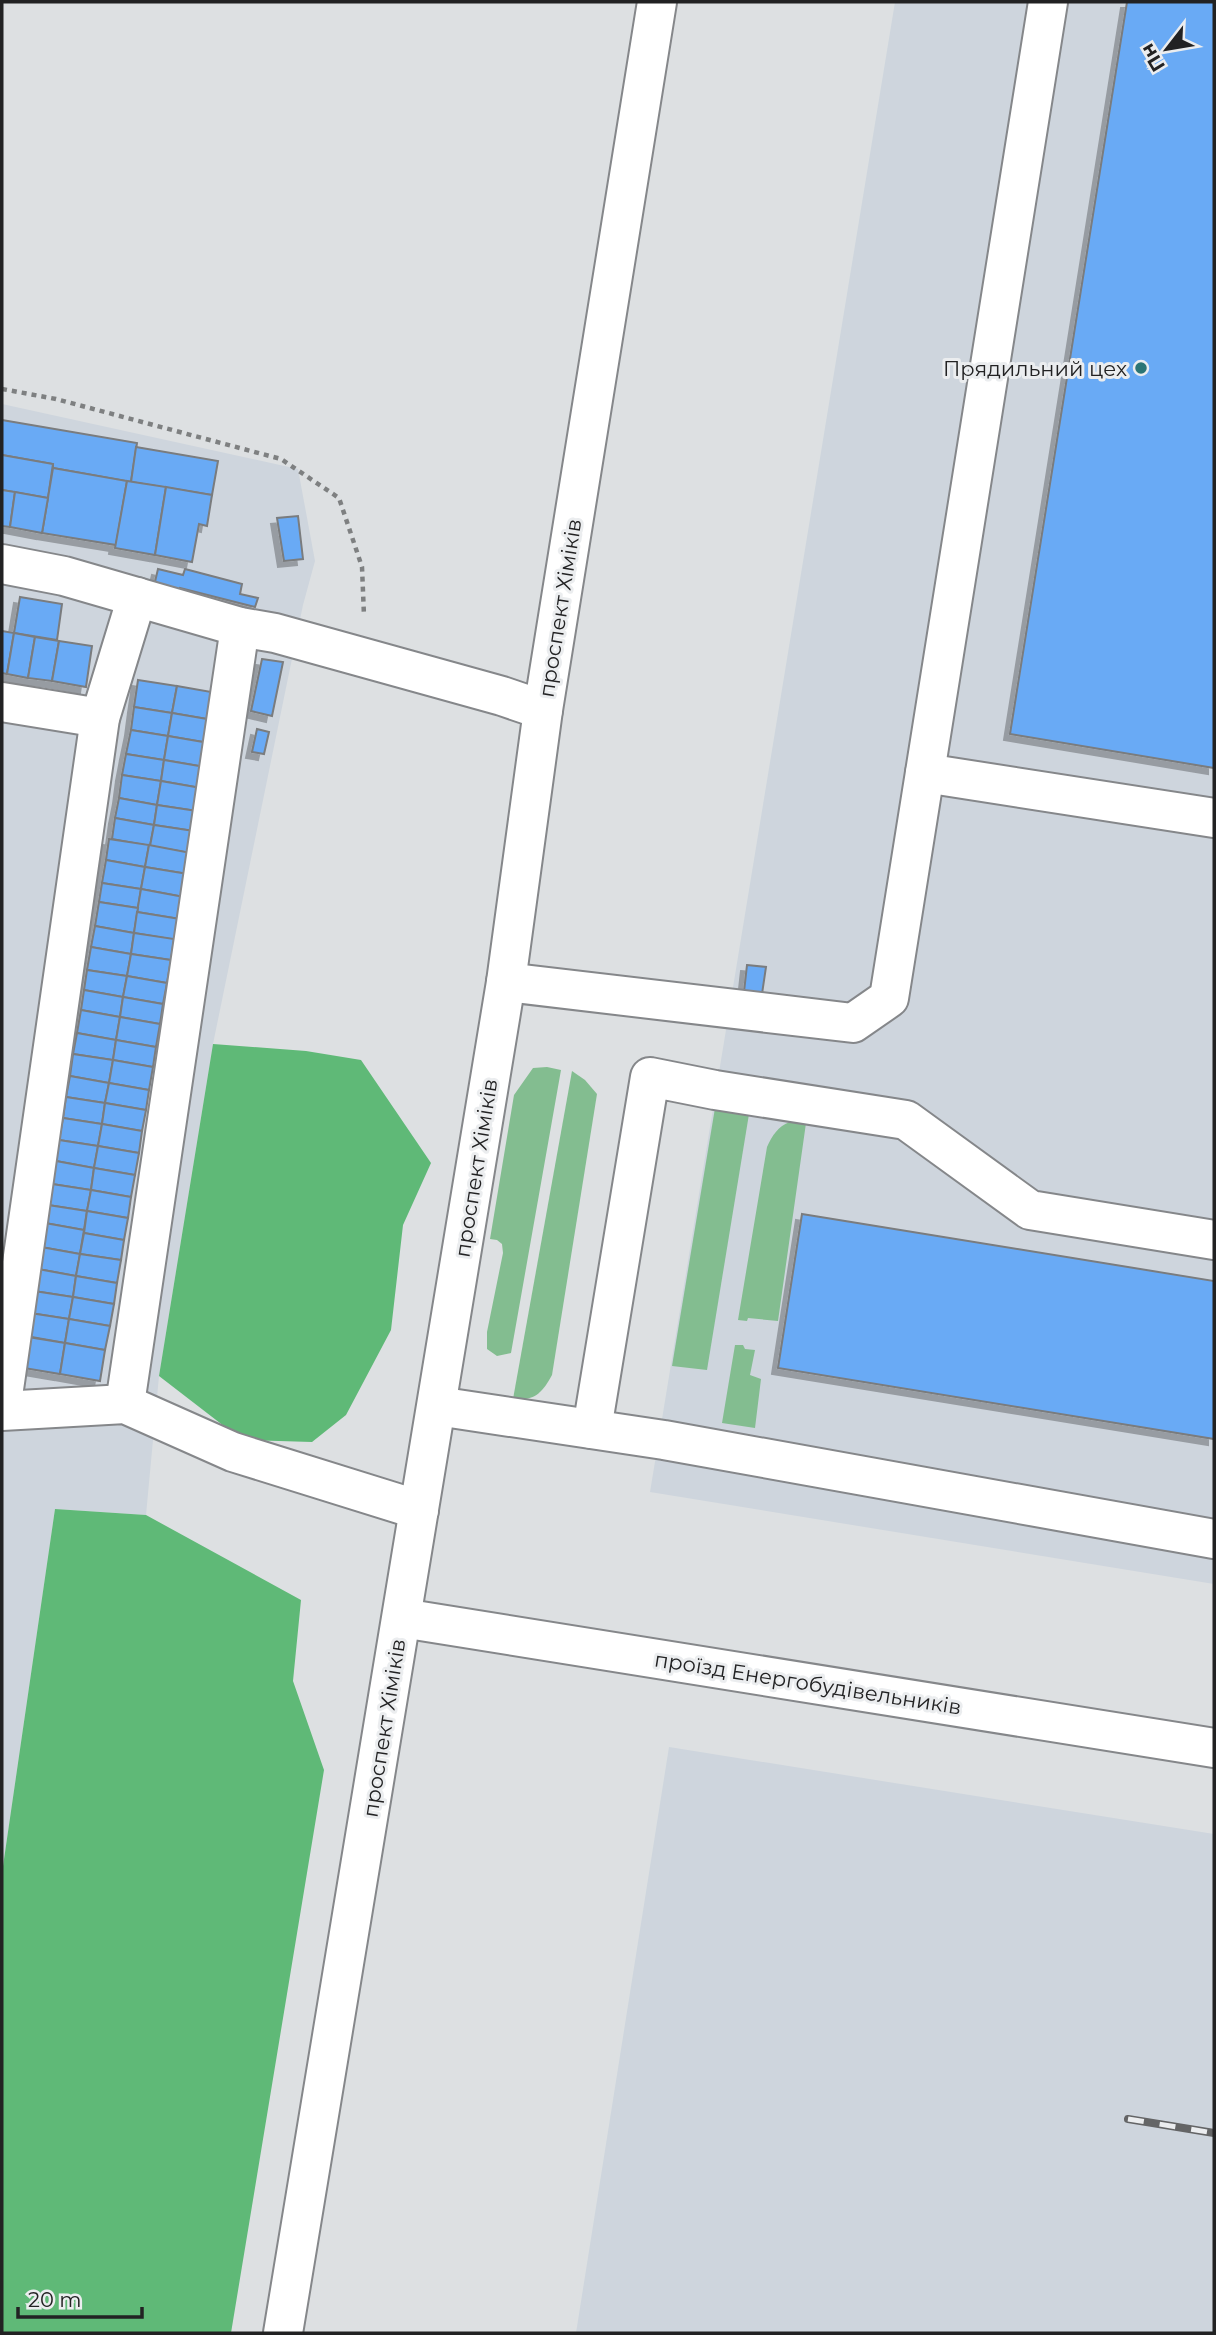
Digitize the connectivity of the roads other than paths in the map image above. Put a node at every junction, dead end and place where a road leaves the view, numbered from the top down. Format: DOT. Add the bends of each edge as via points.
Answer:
graph roads {
  1 [pos="657,2"];
  2 [pos="1048,2"];
  3 [pos="2,564"];
  4 [pos="137,597"];
  5 [pos="240,626"];
  6 [pos="2,702"];
  7 [pos="543,710"];
  8 [pos="100,718"];
  9 [pos="925,773"];
  10 [pos="1214,817"];
  11 [pos="506,982"];
  12 [pos="1214,1240"];
  13 [pos="2,1403"];
  14 [pos="125,1405"];
  15 [pos="437,1406"];
  16 [pos="2,1411"];
  17 [pos="592,1429"];
  18 [pos="419,1510"];
  19 [pos="1214,1539"];
  20 [pos="402,1618"];
  21 [pos="1214,1748"];
  22 [pos="284,2333"];
  1 -- 7 [label="main road, проспект Хіміків"];
  2 -- 9 [label="main road"];
  3 -- 4 [label="main road"];
  4 -- 5 [label="main road"];
  4 -- 8 [label="main road"];
  5 -- 7 [label="main road"];
  5 -- 14 [label="main road"];
  6 -- 8 [label="main road"];
  7 -- 11 [label="main road, проспект Хіміків"];
  8 -- 13 [label="main road"];
  9 -- 10 [label="main road"];
  9 -- 11 [label="main road" via="889,998 853,1023"];
  11 -- 15 [label="main road, проспект Хіміків"];
  12 -- 17 [label="main road" via="1030,1210 906,1120 650,1077"];
  14 -- 16 [label="main road"];
  14 -- 18 [label="main road" via="233,1452"];
  15 -- 17 [label="main road"];
  15 -- 18 [label="main road, проспект Хіміків"];
  17 -- 19 [label="main road"];
  18 -- 20 [label="main road, проспект Хіміків"];
  20 -- 21 [label="main road, проїзд Енергобудівельників"];
  20 -- 22 [label="main road, проспект Хіміків"];
}
